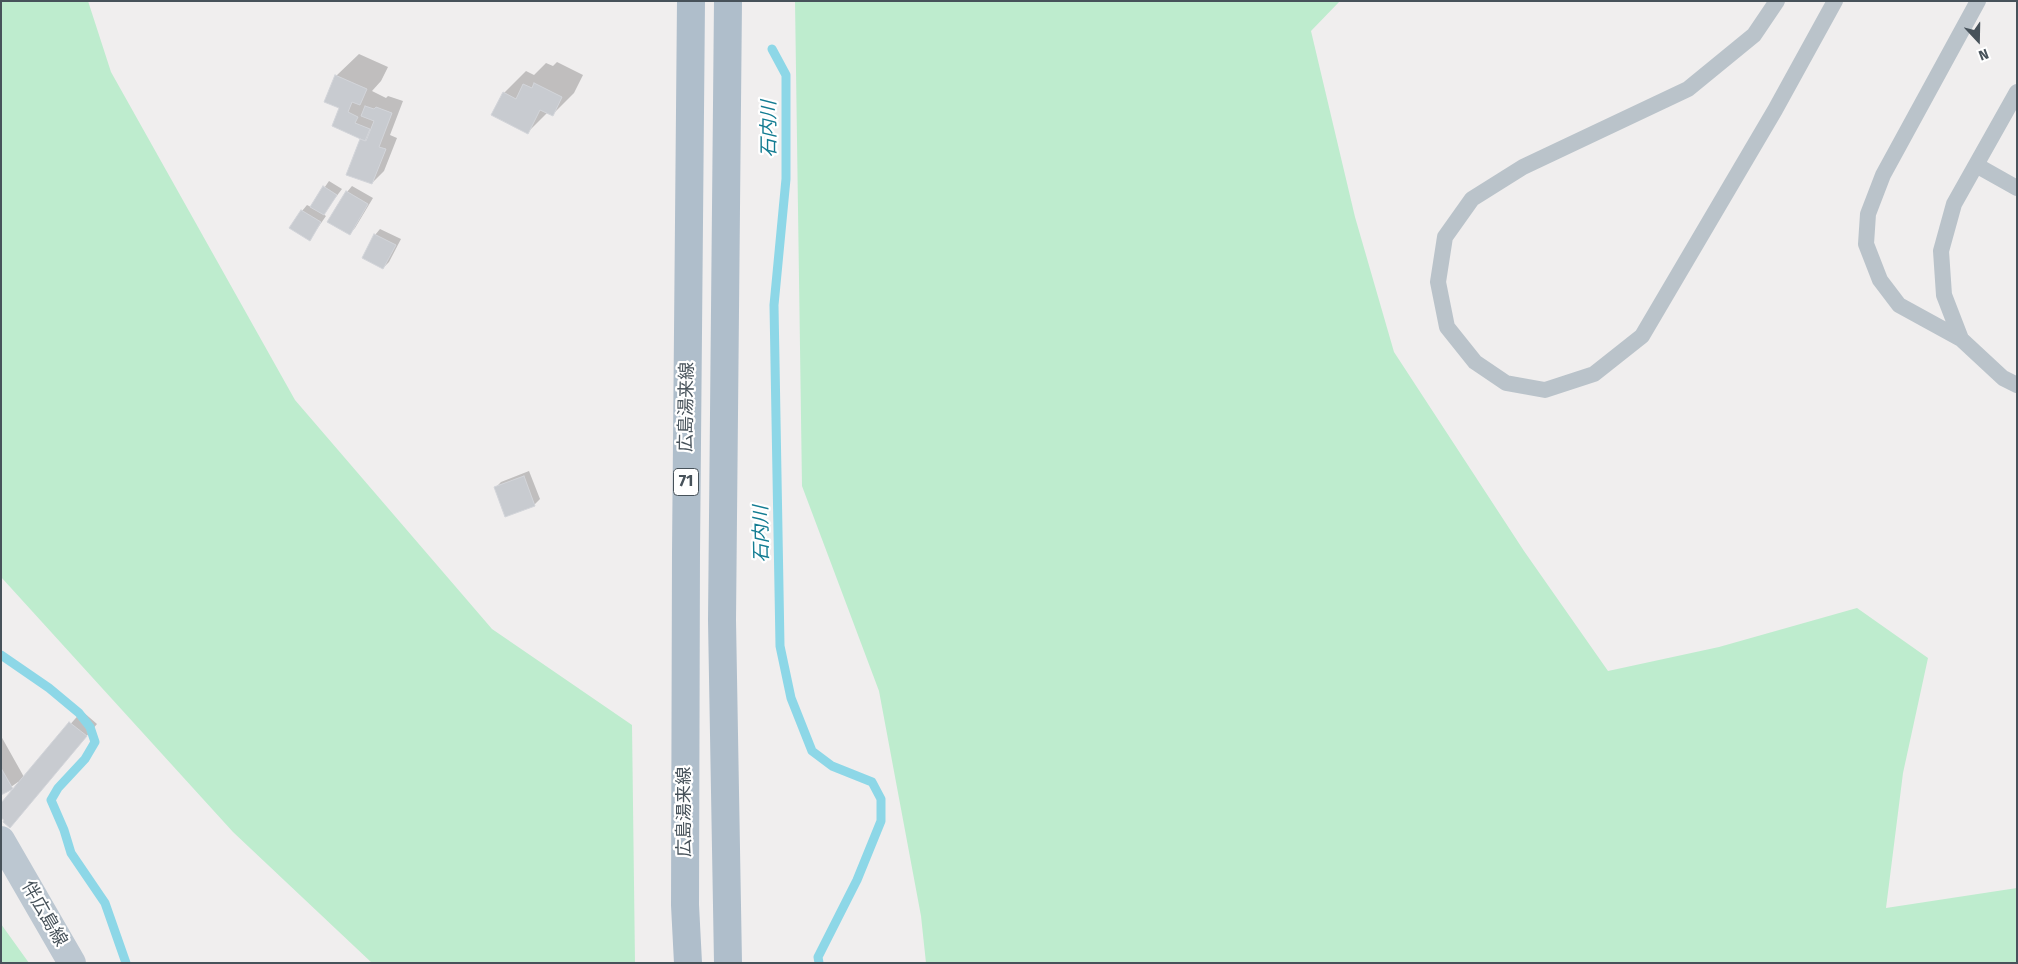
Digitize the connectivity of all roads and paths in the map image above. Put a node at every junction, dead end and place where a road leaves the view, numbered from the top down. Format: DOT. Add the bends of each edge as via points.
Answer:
graph roads {
  1 [pos="691,1"];
  2 [pos="728,1"];
  3 [pos="1778,1"];
  4 [pos="1835,1"];
  5 [pos="1978,1"];
  6 [pos="2017,92"];
  7 [pos="1976,165"];
  8 [pos="2017,188"];
  9 [pos="1961,339"];
  10 [pos="2017,385"];
  11 [pos="1,840"];
  12 [pos="72,963"];
  13 [pos="688,963"];
  14 [pos="728,963"];
  1 -- 13 [label="main road, 広島湯来線 / 71" via="686,552 685,905"];
  2 -- 14 [label="main road, 71" via="722,620"];
  3 -- 4 [label="lane" via="1754,35 1688,89 1523,168 1472,199 1445,237 1438,282 1447,327 1475,362 1506,383 1545,390 1594,374 1642,336"];
  5 -- 9 [label="lane" via="1882,176 1868,214 1866,244 1880,280 1899,305"];
  6 -- 7 [label="lane"];
  7 -- 8 [label="lane"];
  7 -- 9 [label="lane" via="1954,204 1941,251 1944,295"];
  9 -- 10 [label="lane" via="2003,378"];
  11 -- 12 [label="main road, 伴広島線"];
}
